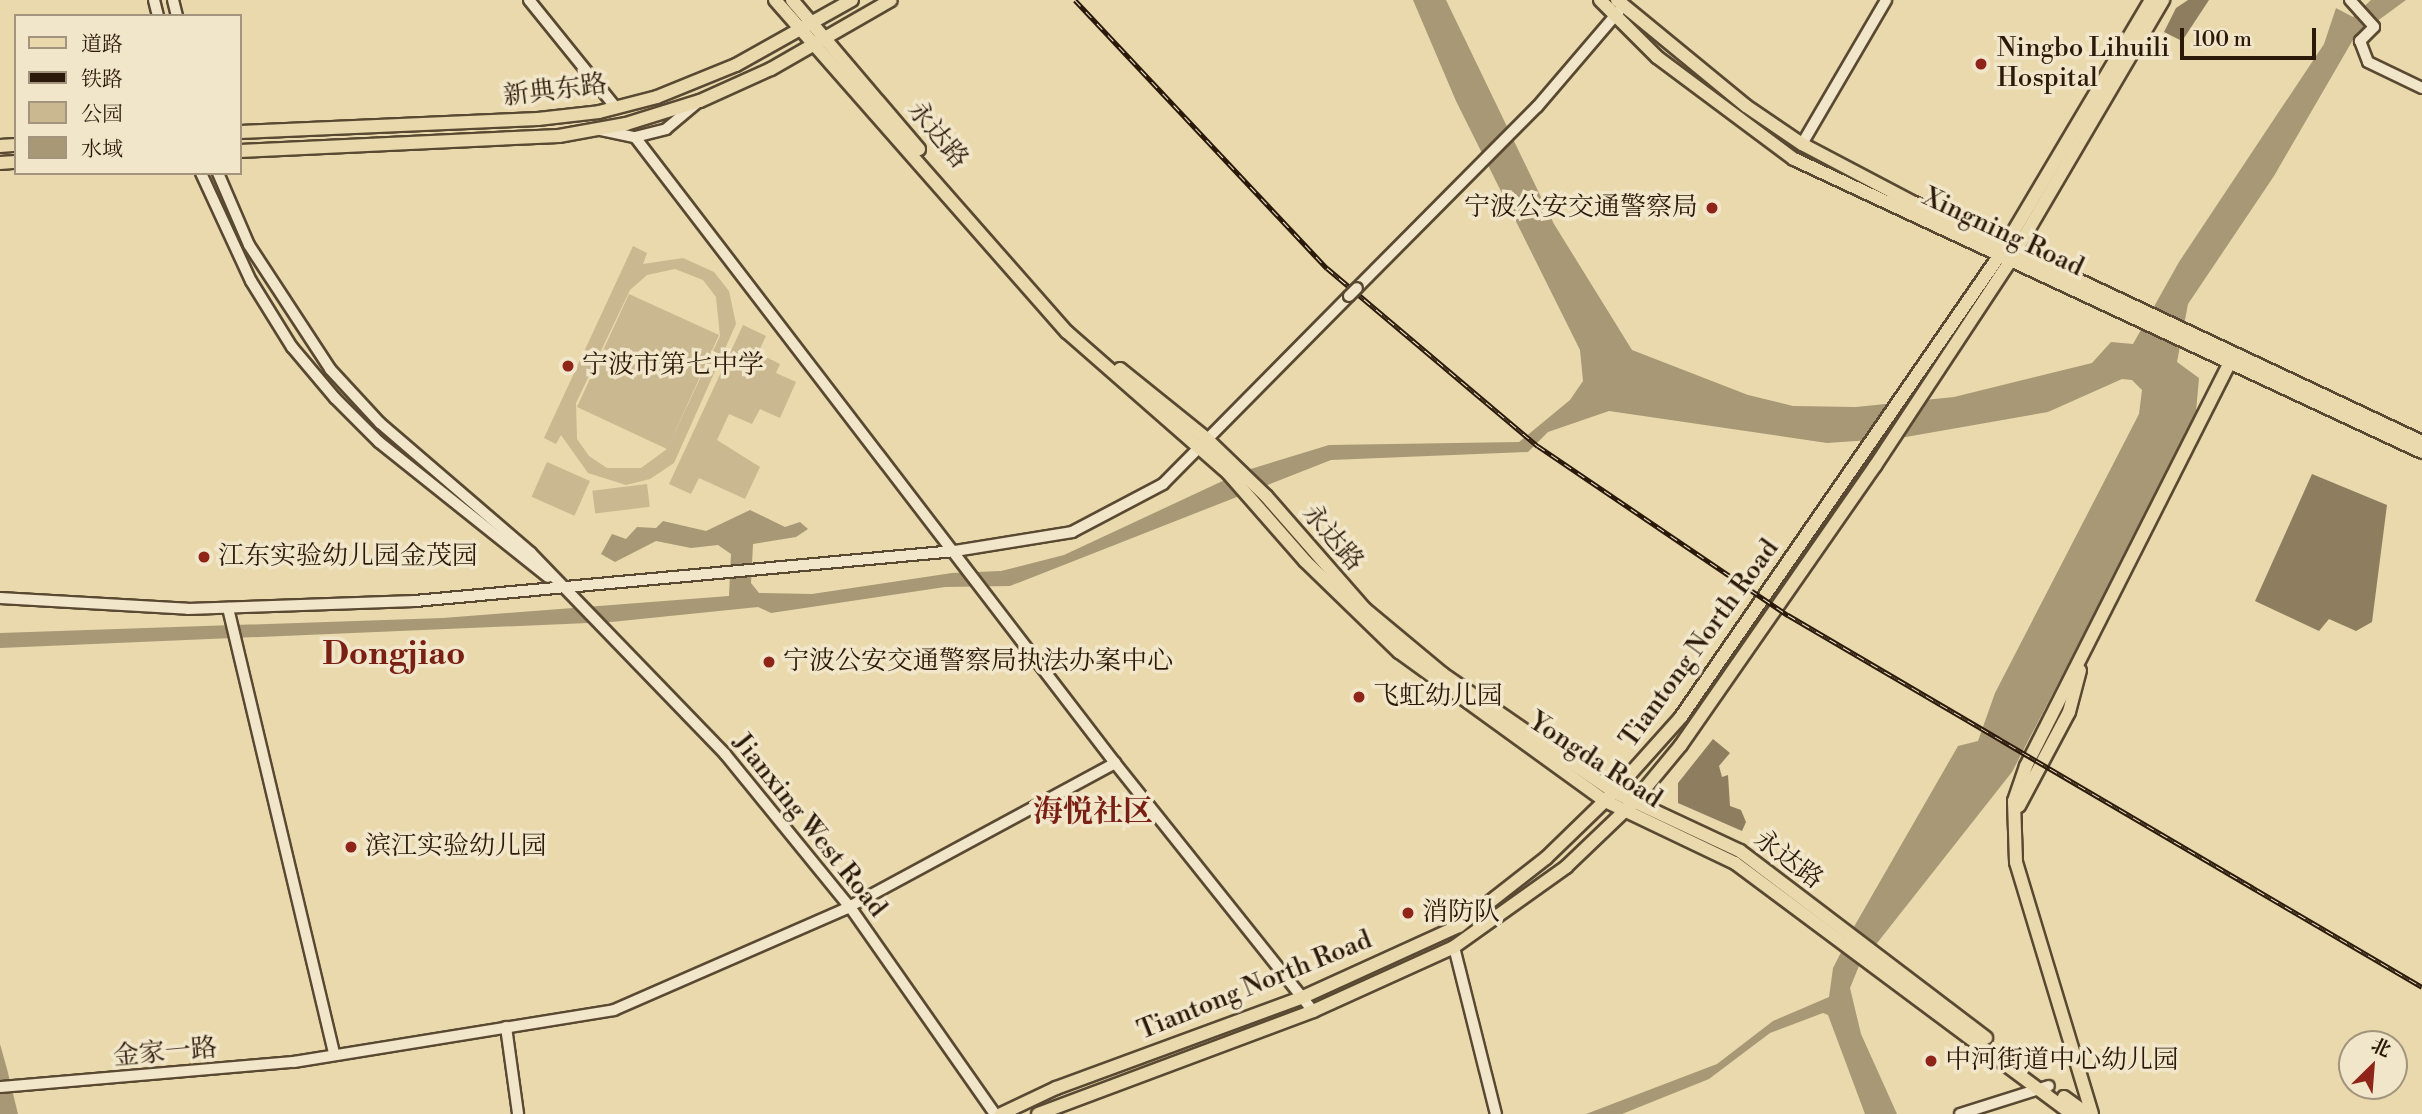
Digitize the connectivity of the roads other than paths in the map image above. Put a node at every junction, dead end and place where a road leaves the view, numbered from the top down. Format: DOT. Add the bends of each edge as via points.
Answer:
graph roads {
  1 [pos="529,0"];
  2 [pos="775,0"];
  3 [pos="792,0"];
  4 [pos="852,0"];
  5 [pos="891,0"];
  6 [pos="1600,0"];
  7 [pos="1886,0"];
  8 [pos="2151,0"];
  9 [pos="2163,0"];
  10 [pos="2350,0"];
  11 [pos="1618,8"];
  12 [pos="808,28"];
  13 [pos="821,42"];
  14 [pos="2422,88"];
  15 [pos="700,101"];
  16 [pos="616,108"];
  17 [pos="597,129"];
  18 [pos="242,132"];
  19 [pos="635,137"];
  20 [pos="1802,144"];
  21 [pos="242,151"];
  22 [pos="202,175"];
  23 [pos="219,175"];
  24 [pos="2007,254"];
  25 [pos="2232,358"];
  26 [pos="2422,442"];
  27 [pos="1204,443"];
  28 [pos="2422,452"];
  29 [pos="955,551"];
  30 [pos="566,591"];
  31 [pos="0,598"];
  32 [pos="228,611"];
  33 [pos="1115,763"];
  34 [pos="1610,797"];
  35 [pos="1633,803"];
  36 [pos="1623,812"];
  37 [pos="850,907"];
  38 [pos="1832,929"];
  39 [pos="1454,947"];
  40 [pos="1303,997"];
  41 [pos="1313,1010"];
  42 [pos="506,1027"];
  43 [pos="334,1054"];
  44 [pos="0,1087"];
  45 [pos="2044,1087"];
  46 [pos="1496,1112"];
  47 [pos="518,1114"];
  48 [pos="995,1114"];
  49 [pos="1000,1114"];
  50 [pos="1038,1114"];
  51 [pos="1960,1114"];
  52 [pos="2072,1114"];
  53 [pos="2089,1114"];
  1 -- 16 [label="street"];
  2 -- 12 [label="main road"];
  3 -- 12 [label="main road"];
  4 -- 12 [label="main road, 新典东路"];
  5 -- 13 [label="main road, 新典东路"];
  6 -- 11 [label="main road, Xingning Road"];
  7 -- 20 [label="street"];
  8 -- 24 [label="main road, Tiantong North Road"];
  9 -- 24 [label="main road"];
  10 -- 14 [label="street" via="2374,27 2360,41 2368,62"];
  11 -- 20 [label="main road, Xingning Road"];
  11 -- 24 [label="main road, Xingning Road" via="1657,57 1794,159"];
  11 -- 27 [label="street, bridge" via="1516,128"];
  12 -- 13 [label="main road, 永达路"];
  12 -- 16 [label="main road, 新典东路" via="725,70"];
  13 -- 15 [label="main road, 新典东路"];
  13 -- 27 [label="main road, 永达路" via="1072,325"];
  15 -- 17 [label="main road, 新典东路"];
  15 -- 19 [label="street" via="666,129"];
  16 -- 18 [label="main road, 新典东路" via="538,120"];
  17 -- 19 [label="street"];
  17 -- 21 [label="main road, 新典东路" via="398,146"];
  19 -- 29 [label="street"];
  20 -- 24 [label="main road, Xingning Road"];
  22 -- 30 [label="street, Jianxing West Road" via="251,281 292,346 335,398 379,442"];
  23 -- 30 [label="street, Jianxing West Road" via="250,245 330,369 380,423"];
  24 -- 25 [label="main road, Xingning Road"];
  24 -- 34 [label="main road, Tiantong North Road" via="1903,393 1681,717"];
  24 -- 35 [label="main road, Tiantong North Road" via="1875,466 1681,745"];
  25 -- 26 [label="main road, Xingning Road"];
  25 -- 28 [label="main road, Xingning Road"];
  25 -- 53 [label="main road" via="2085,653 2069,712 2027,786 2014,823 2016,862"];
  27 -- 29 [label="street" via="1163,484 1072,532"];
  27 -- 34 [label="main road, 永达路" via="1385,626"];
  29 -- 30 [label="street"];
  29 -- 33 [label="street"];
  30 -- 32 [label="street"];
  30 -- 37 [label="street, Jianxing West Road" via="725,754"];
  31 -- 32 [label="street"];
  32 -- 43 [label="street"];
  33 -- 37 [label="street, 金家一路"];
  33 -- 40 [label="street"];
  34 -- 35 [label="main road, 永达路"];
  34 -- 36 [label="main road, Yongda Road"];
  34 -- 40 [label="main road, Tiantong North Road" via="1546,858 1459,926"];
  35 -- 36 [label="main road, Tiantong North Road"];
  35 -- 38 [label="main road, 永达路" via="1740,850"];
  36 -- 38 [label="main road, Yongda Road" via="1735,863"];
  36 -- 39 [label="main road, Tiantong North Road" via="1566,867"];
  37 -- 42 [label="street, 金家一路" via="614,1010"];
  37 -- 48 [label="street, Jianxing West Road"];
  38 -- 45 [label="main road, 永达路"];
  39 -- 41 [label="main road, Tiantong North Road"];
  39 -- 46 [label="street"];
  40 -- 41 [label="street"];
  40 -- 49 [label="main road, Tiantong North Road" via="1056,1088"];
  41 -- 50 [label="main road, Tiantong North Road"];
  42 -- 43 [label="street, 金家一路"];
  42 -- 47 [label="street"];
  43 -- 44 [label="street, 金家一路" via="294,1062"];
  45 -- 51 [label="street"];
  45 -- 52 [label="main road"];
  45 -- 53 [label="main road"];
}
